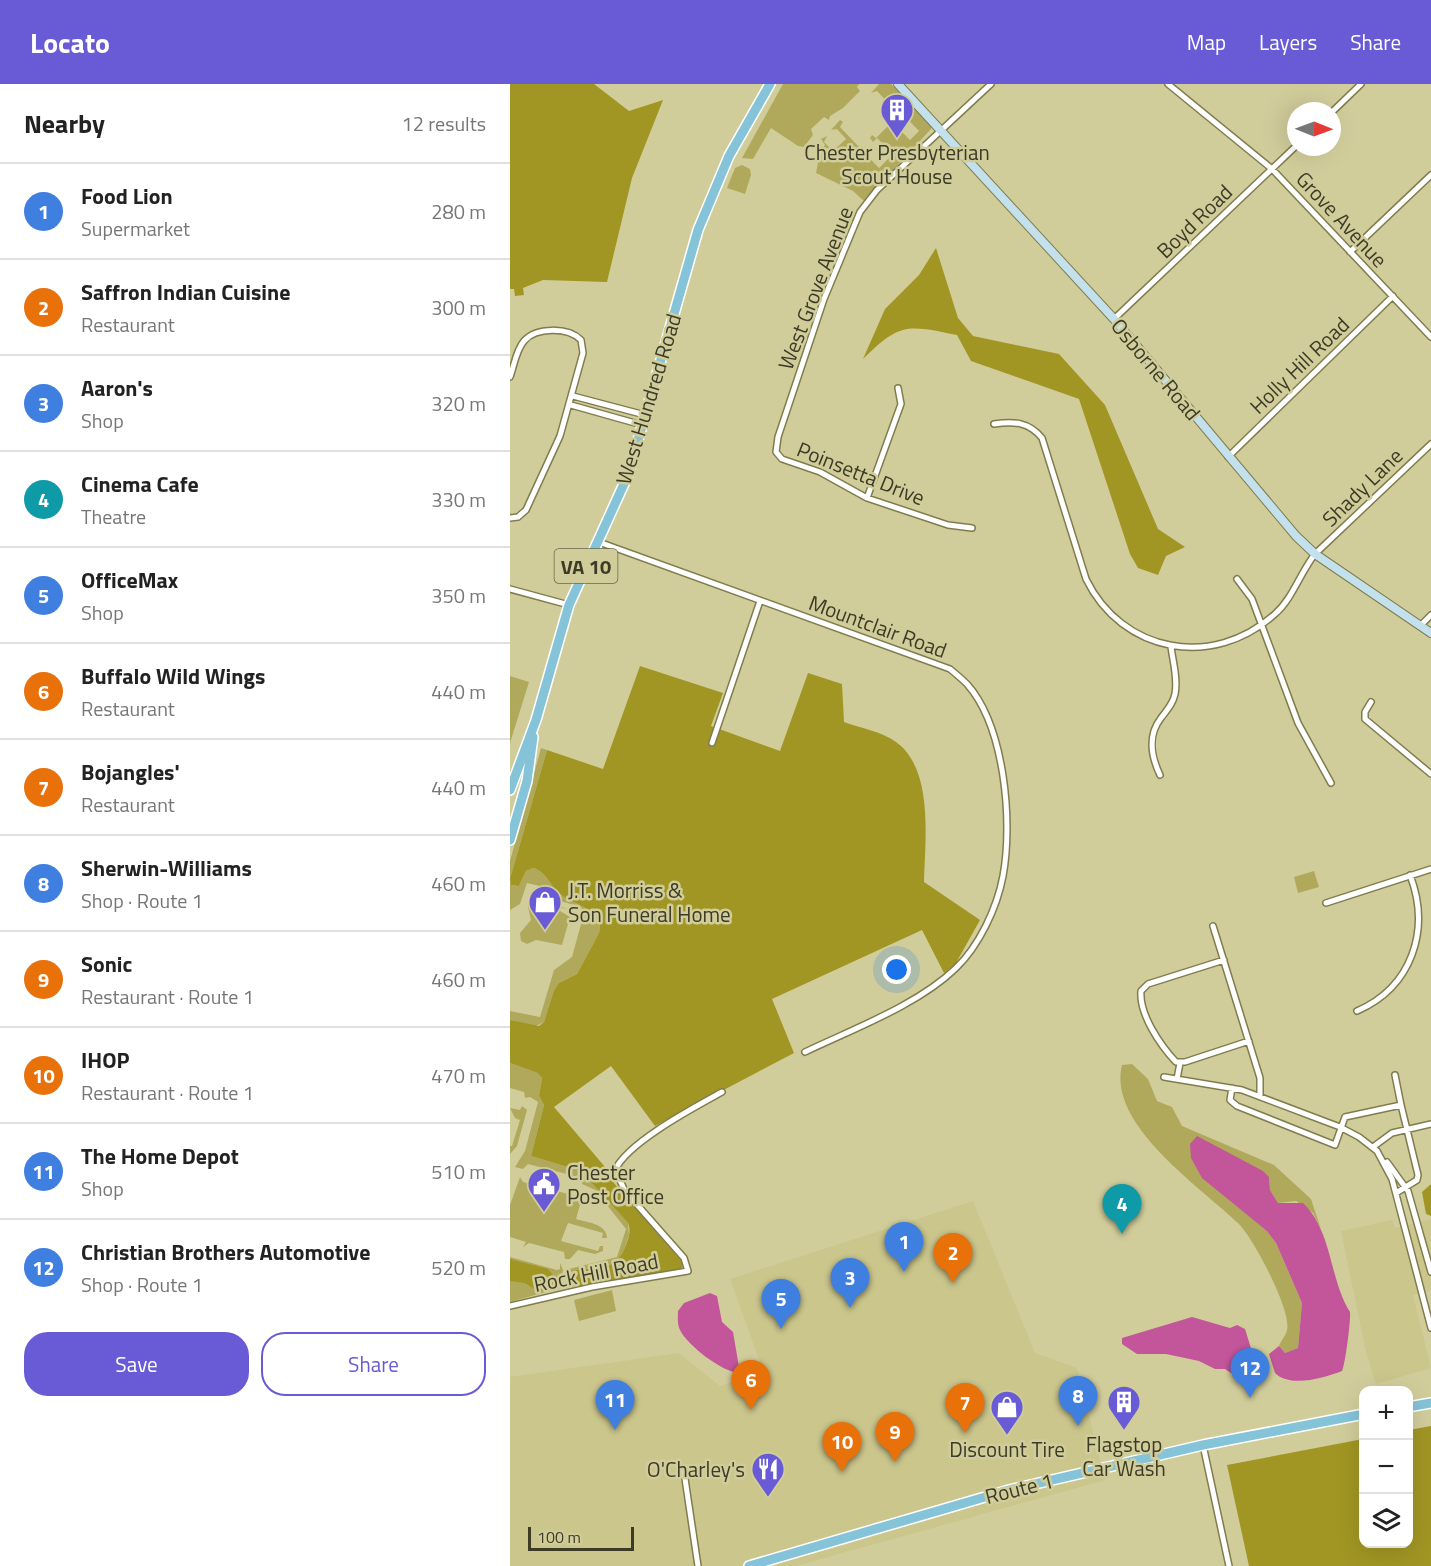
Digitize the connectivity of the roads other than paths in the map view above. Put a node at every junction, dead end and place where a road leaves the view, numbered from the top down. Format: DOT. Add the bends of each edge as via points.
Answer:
graph roads {
  1 [pos="770,84"];
  2 [pos="898,84"];
  3 [pos="991,84"];
  4 [pos="1168,84"];
  5 [pos="1362,84"];
  6 [pos="1341,104"];
  7 [pos="940,128"];
  8 [pos="1287,155"];
  9 [pos="1272,169"];
  10 [pos="1431,175"];
  11 [pos="1350,252"];
  12 [pos="1393,296"];
  13 [pos="1114,319"];
  14 [pos="1431,337"];
  15 [pos="510,377"];
  16 [pos="898,388"];
  17 [pos="573,396"];
  18 [pos="570,405"];
  19 [pos="645,415"];
  20 [pos="994,424"];
  21 [pos="642,425"];
  22 [pos="1431,444"];
  23 [pos="776,452"];
  24 [pos="1228,457"];
  25 [pos="867,498"];
  26 [pos="510,518"];
  27 [pos="972,528"];
  28 [pos="596,541"];
  29 [pos="1315,554"];
  30 [pos="1237,579"];
  31 [pos="510,589"];
  32 [pos="760,601"];
  33 [pos="569,605"];
  34 [pos="1431,615"];
  35 [pos="1262,625"];
  36 [pos="1420,626"];
  37 [pos="1431,633"];
  38 [pos="1172,647"];
  39 [pos="1371,702"];
  40 [pos="536,720"];
  41 [pos="712,743"];
  42 [pos="1431,774"];
  43 [pos="512,776"];
  44 [pos="1161,776"];
  45 [pos="527,781"];
  46 [pos="1331,783"];
  47 [pos="510,790"];
  48 [pos="510,840"];
  49 [pos="1431,868"];
  50 [pos="1410,875"];
  51 [pos="1326,903"];
  52 [pos="1213,926"];
  53 [pos="1224,960"];
  54 [pos="1357,1011"];
  55 [pos="1249,1041"];
  56 [pos="805,1052"];
  57 [pos="1180,1063"];
  58 [pos="1395,1075"];
  59 [pos="1164,1077"];
  60 [pos="1177,1079"];
  61 [pos="1232,1088"];
  62 [pos="722,1092"];
  63 [pos="1260,1096"];
  64 [pos="1401,1105"];
  65 [pos="1431,1124"];
  66 [pos="1340,1127"];
  67 [pos="1407,1129"];
  68 [pos="1373,1147"];
  69 [pos="1383,1159"];
  70 [pos="1406,1187"];
  71 [pos="1396,1193"];
  72 [pos="1431,1272"];
  73 [pos="510,1306"];
  74 [pos="1431,1328"];
  75 [pos="1431,1403"];
  76 [pos="1413,1406"];
  77 [pos="1359,1415"];
  78 [pos="1203,1446"];
  79 [pos="684,1472"];
  80 [pos="698,1566"];
  81 [pos="749,1566"];
  82 [pos="1229,1566"];
  1 -- 19 [label="main road, West Hundred Road / VA 10" via="729,156 698,230"];
  2 -- 7 [label="street, Osborne Road"];
  3 -- 7 [label="street"];
  4 -- 9 [label="street, Grove Avenue"];
  5 -- 6 [label="street"];
  7 -- 13 [label="street, Osborne Road"];
  7 -- 23 [label="street, West Grove Avenue" via="877,190 860,213 825,297"];
  8 -- 9 [label="street, Boyd Road"];
  9 -- 11 [label="street, Grove Avenue"];
  9 -- 13 [label="street, Boyd Road"];
  10 -- 11 [label="street"];
  11 -- 12 [label="street, Grove Avenue"];
  12 -- 14 [label="street, Grove Avenue"];
  12 -- 24 [label="street, Holly Hill Road"];
  13 -- 24 [label="street, Osborne Road"];
  15 -- 17 [label="street" via="525,339 571,332 584,347"];
  16 -- 25 [label="street" via="901,404"];
  17 -- 18 [label="street"];
  17 -- 19 [label="street"];
  18 -- 21 [label="street"];
  18 -- 26 [label="street" via="526,510"];
  19 -- 21 [label="main road, West Hundred Road / VA 10"];
  20 -- 38 [label="street" via="1016,422 1042,438 1086,579 1102,606 1128,629"];
  21 -- 28 [label="main road, West Hundred Road / VA 10" via="627,475"];
  22 -- 29 [label="street, Shady Lane"];
  23 -- 25 [label="street, Poinsetta Drive" via="783,459 820,472"];
  24 -- 29 [label="street, Osborne Road"];
  25 -- 27 [label="street, Poinsetta Drive" via="948,525"];
  28 -- 32 [label="street, Mountclair Road"];
  28 -- 33 [label="main road, West Hundred Road / VA 10"];
  29 -- 35 [label="street, Shady Lane" via="1289,599"];
  29 -- 36 [label="street, Osborne Road"];
  30 -- 35 [label="street" via="1252,599"];
  31 -- 33 [label="street"];
  32 -- 41 [label="street"];
  32 -- 56 [label="street, Mountclair Road" via="950,669 968,685 982,709 1002,770 1006,832 1003,877 988,921 973,946 941,981"];
  33 -- 40 [label="main road, West Hundred Road / VA 10"];
  34 -- 36 [label="street"];
  35 -- 38 [label="street, Shady Lane" via="1208,646"];
  35 -- 46 [label="street" via="1298,723"];
  36 -- 37 [label="street, Osborne Road"];
  38 -- 44 [label="street" via="1175,693 1151,743"];
  39 -- 42 [label="street" via="1365,718"];
  40 -- 43 [label="main road, West Hundred Road / VA 10"];
  40 -- 45 [label="main road, West Hundred Road / VA 10"];
  43 -- 45 [label="street"];
  43 -- 47 [label="main road, West Hundred Road / VA 10"];
  45 -- 48 [label="main road, West Hundred Road / VA 10"];
  49 -- 50 [label="street"];
  50 -- 51 [label="street"];
  50 -- 54 [label="street" via="1420,914 1415,952 1392,988"];
  52 -- 53 [label="street"];
  53 -- 55 [label="street"];
  53 -- 57 [label="street" via="1148,984 1142,991 1151,1027 1172,1058"];
  55 -- 57 [label="street"];
  55 -- 63 [label="street" via="1260,1078"];
  57 -- 60 [label="street"];
  58 -- 64 [label="street"];
  59 -- 60 [label="street"];
  60 -- 61 [label="street"];
  61 -- 63 [label="street"];
  61 -- 66 [label="street" via="1230,1100 1237,1106 1335,1145"];
  62 -- 73 [label="street, Rock Hill Road" via="655,1132 615,1170 625,1191 684,1258 688,1271"];
  63 -- 66 [label="street"];
  64 -- 66 [label="street" via="1345,1117"];
  64 -- 67 [label="street"];
  65 -- 67 [label="street"];
  66 -- 68 [label="street"];
  67 -- 68 [label="street" via="1392,1132"];
  67 -- 70 [label="street" via="1418,1175"];
  68 -- 69 [label="street"];
  69 -- 70 [label="street"];
  69 -- 71 [label="street"];
  70 -- 71 [label="street"];
  70 -- 72 [label="street"];
  71 -- 74 [label="street"];
  75 -- 76 [label="main road"];
  77 -- 78 [label="main road, Route 1"];
  78 -- 81 [label="main road, Route 1" via="985,1496"];
  78 -- 82 [label="street"];
  79 -- 80 [label="street"];
}
